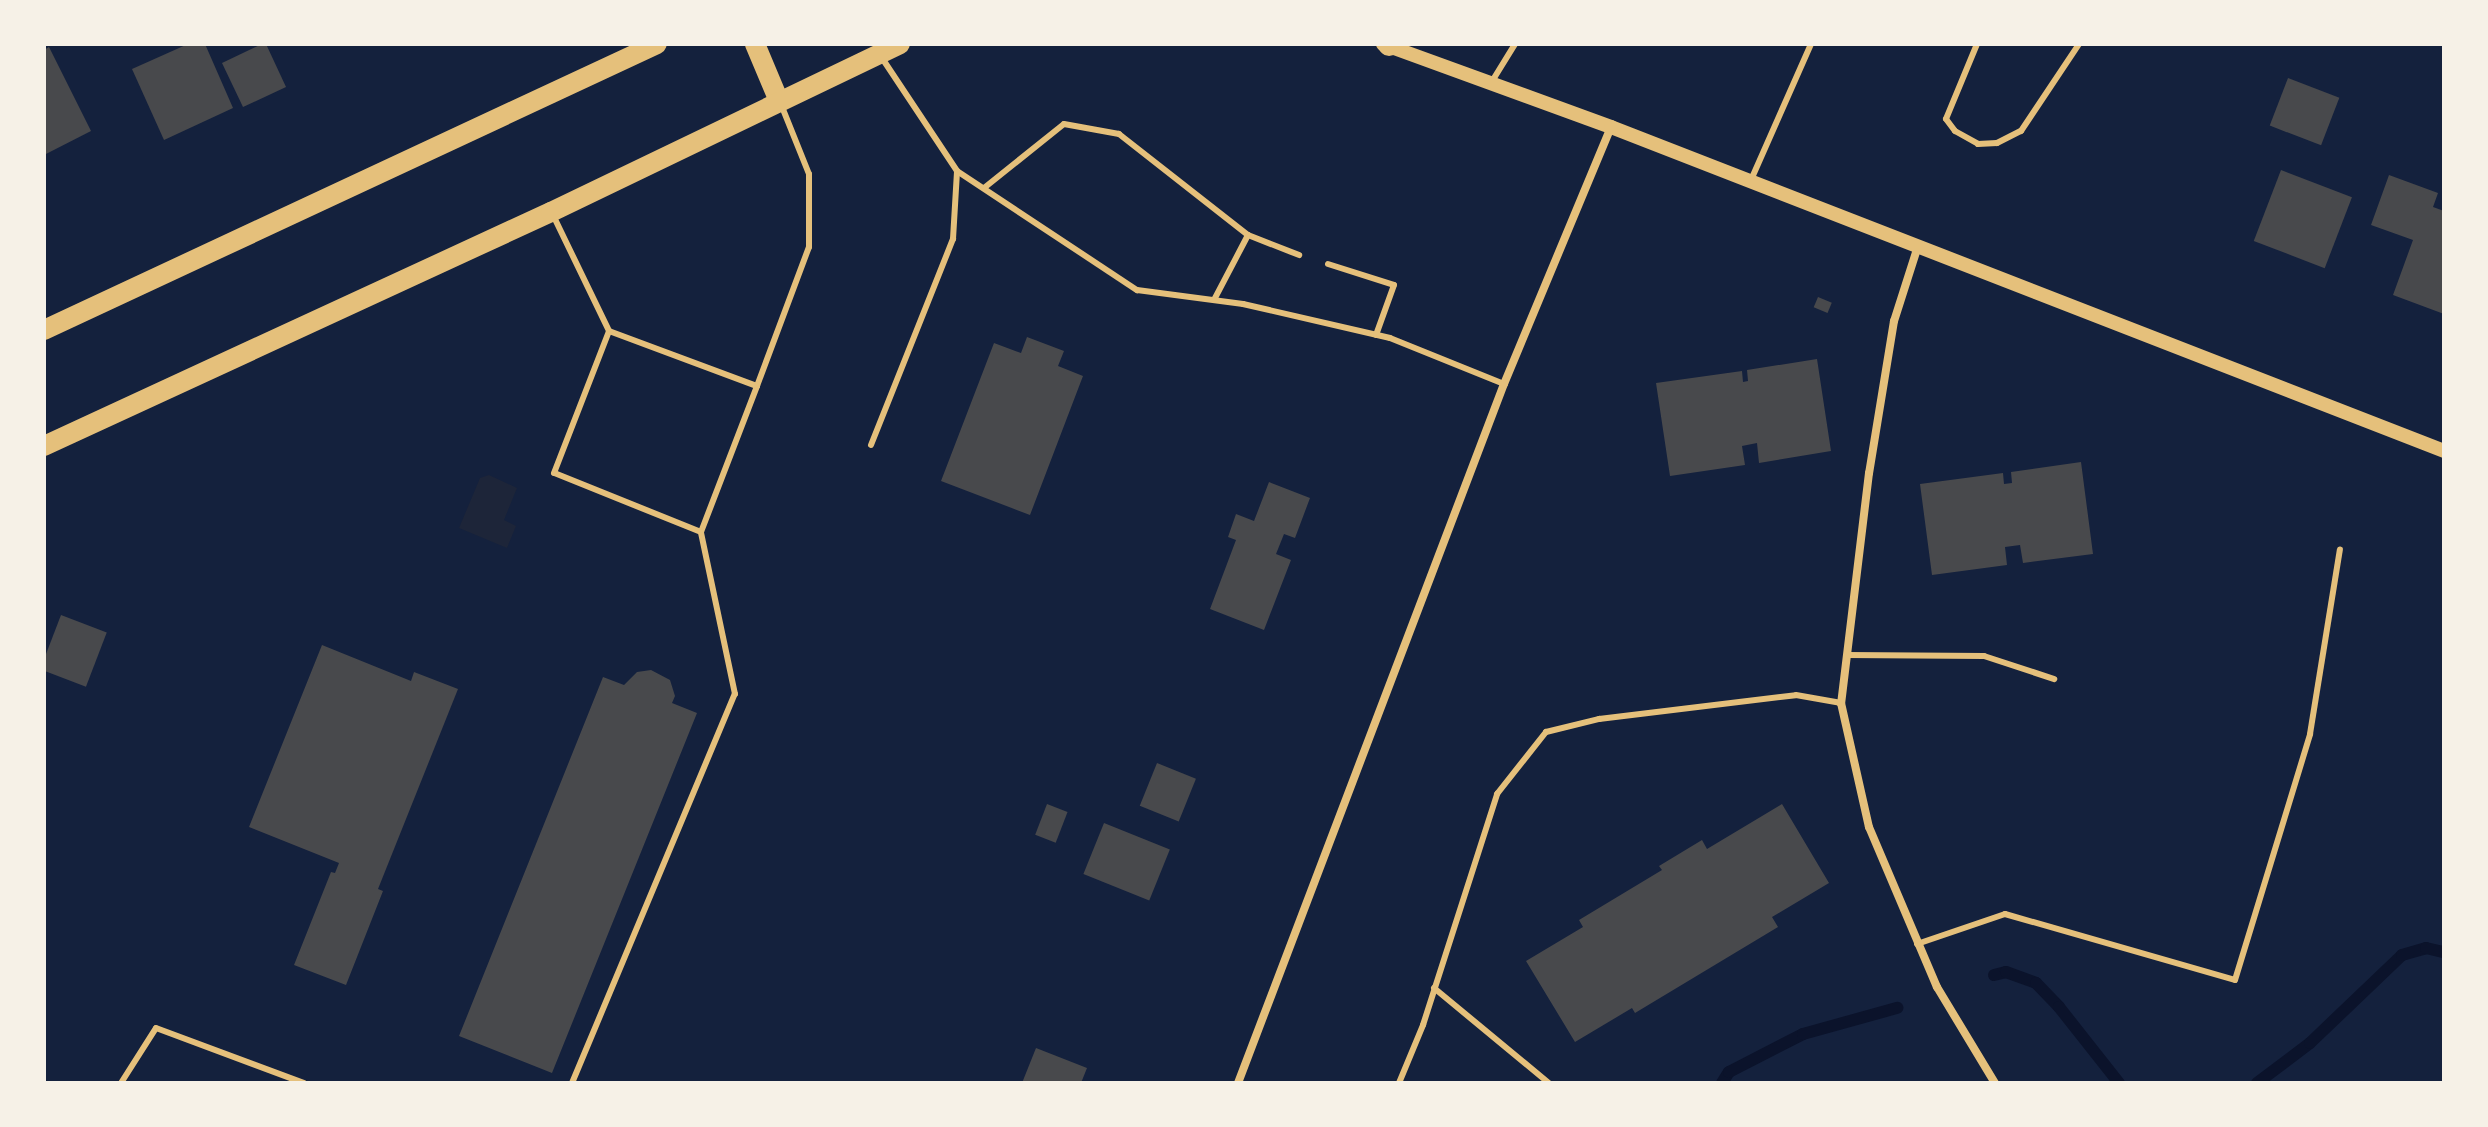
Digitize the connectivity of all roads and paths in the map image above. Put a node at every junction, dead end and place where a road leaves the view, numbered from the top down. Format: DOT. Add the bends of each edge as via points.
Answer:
graph roads {
  1 [pos="657,44"];
  2 [pos="755,44"];
  3 [pos="900,44"];
  4 [pos="1515,44"];
  5 [pos="1811,44"];
  6 [pos="1977,44"];
  7 [pos="2079,44"];
  8 [pos="1386,45"];
  9 [pos="879,54"];
  10 [pos="1491,83"];
  11 [pos="779,101"];
  12 [pos="1611,127"];
  13 [pos="957,171"];
  14 [pos="1751,181"];
  15 [pos="984,188"];
  16 [pos="551,212"];
  17 [pos="1248,235"];
  18 [pos="1918,246"];
  19 [pos="1299,255"];
  20 [pos="1328,264"];
  21 [pos="1214,300"];
  22 [pos="44,330"];
  23 [pos="609,331"];
  24 [pos="1376,335"];
  25 [pos="1504,384"];
  26 [pos="757,386"];
  27 [pos="871,445"];
  28 [pos="44,446"];
  29 [pos="2444,451"];
  30 [pos="701,532"];
  31 [pos="2340,549"];
  32 [pos="1847,655"];
  33 [pos="2054,679"];
  34 [pos="1841,703"];
  35 [pos="1917,944"];
  36 [pos="1434,988"];
  37 [pos="121,1083"];
  38 [pos="304,1083"];
  39 [pos="572,1083"];
  40 [pos="1238,1083"];
  41 [pos="1399,1083"];
  42 [pos="1549,1083"];
  43 [pos="1995,1083"];
  1 -- 22 [label="main road"];
  2 -- 11 [label="main road"];
  3 -- 9 [label="main road"];
  4 -- 10 [label="lane"];
  5 -- 14 [label="lane"];
  6 -- 7 [label="lane" via="1946,119 1978,144 1997,143 2021,131"];
  8 -- 10 [label="street"];
  9 -- 11 [label="main road"];
  9 -- 13 [label="lane"];
  10 -- 12 [label="street"];
  11 -- 16 [label="main road"];
  11 -- 26 [label="lane" via="809,174 809,247"];
  12 -- 14 [label="street"];
  12 -- 25 [label="street"];
  13 -- 15 [label="lane"];
  13 -- 27 [label="lane" via="953,239"];
  14 -- 18 [label="street"];
  15 -- 17 [label="lane" via="1064,124 1119,134"];
  15 -- 21 [label="lane" via="1137,290"];
  16 -- 23 [label="lane"];
  16 -- 28 [label="main road"];
  17 -- 19 [label="lane"];
  17 -- 21 [label="lane"];
  18 -- 29 [label="street"];
  18 -- 32 [label="street" via="1894,321"];
  20 -- 24 [label="lane" via="1394,285"];
  21 -- 24 [label="lane"];
  23 -- 26 [label="lane"];
  23 -- 30 [label="lane" via="554,473"];
  24 -- 25 [label="lane"];
  25 -- 40 [label="street"];
  26 -- 30 [label="lane"];
  30 -- 39 [label="lane" via="735,694"];
  31 -- 35 [label="lane" via="2310,734 2235,980 2005,914"];
  32 -- 33 [label="lane" via="1984,656"];
  32 -- 34 [label="street"];
  34 -- 35 [label="street" via="1869,827"];
  34 -- 36 [label="lane" via="1796,695 1599,719 1546,732 1497,794"];
  35 -- 43 [label="street"];
  36 -- 41 [label="lane"];
  36 -- 42 [label="lane"];
  37 -- 38 [label="lane" via="156,1028"];
}
